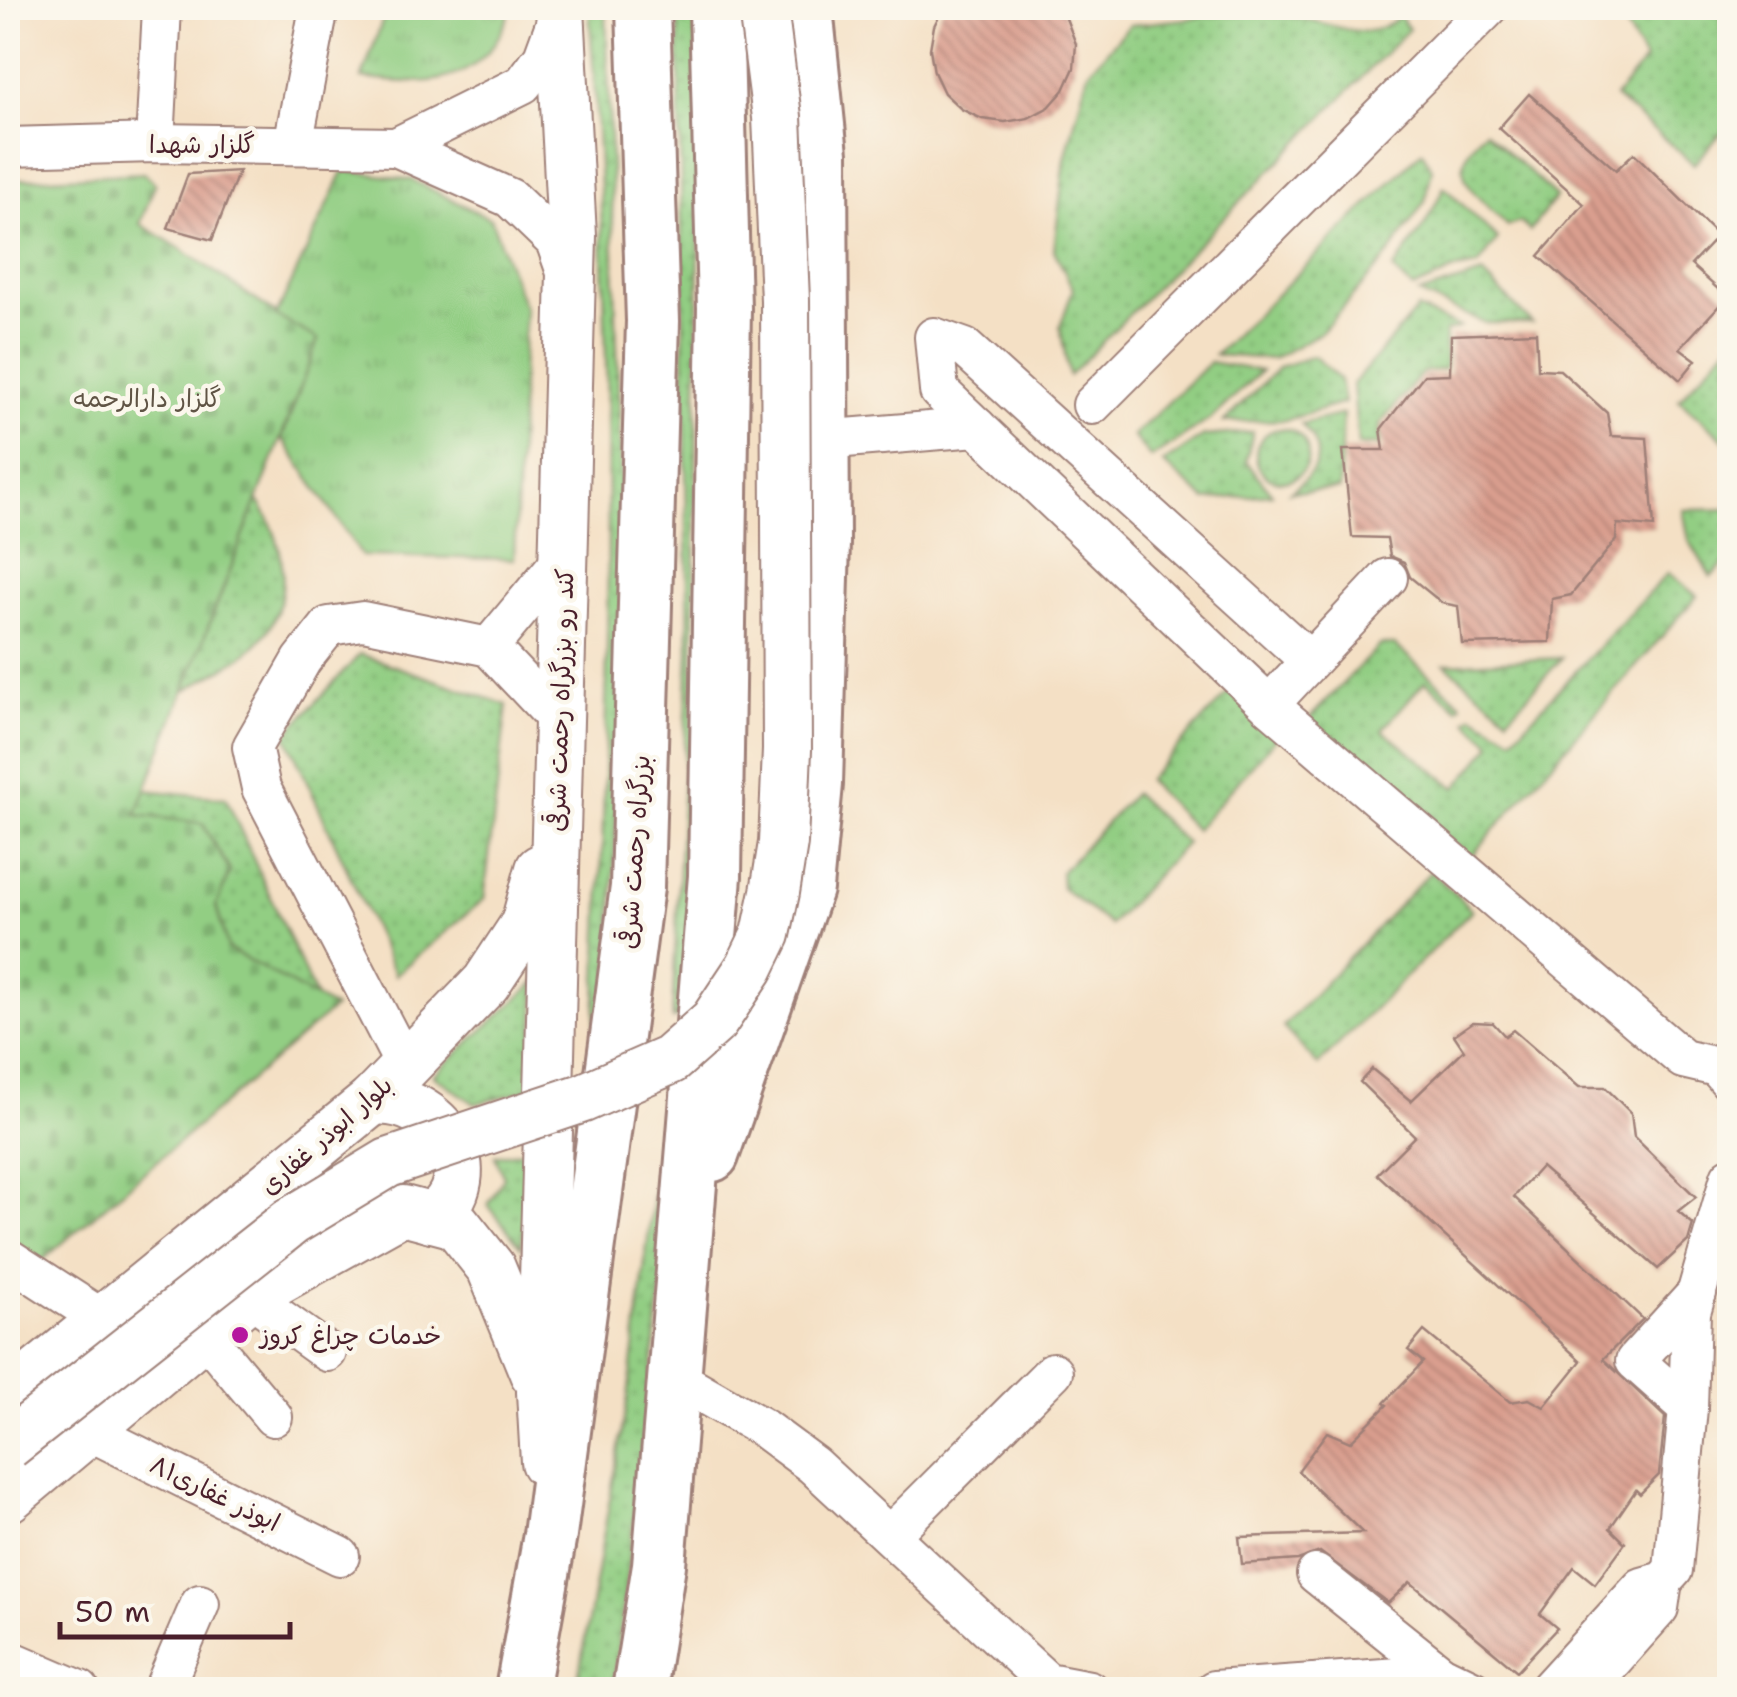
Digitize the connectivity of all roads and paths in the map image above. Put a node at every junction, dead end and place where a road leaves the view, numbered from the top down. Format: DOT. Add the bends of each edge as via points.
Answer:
graph roads {
  1 [pos="162,8"];
  2 [pos="319,8"];
  3 [pos="560,8"];
  4 [pos="642,8"];
  5 [pos="716,8"];
  6 [pos="763,8"];
  7 [pos="806,8"];
  8 [pos="1488,8"];
  9 [pos="155,144"];
  10 [pos="294,145"];
  11 [pos="8,147"];
  12 [pos="396,147"];
  13 [pos="570,286"];
  14 [pos="1092,405"];
  15 [pos="978,427"];
  16 [pos="822,440"];
  17 [pos="563,558"];
  18 [pos="1388,578"];
  19 [pos="489,647"];
  20 [pos="1310,661"];
  21 [pos="1269,705"];
  22 [pos="558,720"];
  23 [pos="557,808"];
  24 [pos="405,1066"];
  25 [pos="1725,1067"];
  26 [pos="372,1101"];
  27 [pos="1730,1177"];
  28 [pos="432,1218"];
  29 [pos="685,1247"];
  30 [pos="8,1258"];
  31 [pos="1697,1293"];
  32 [pos="249,1296"];
  33 [pos="104,1320"];
  34 [pos="202,1332"];
  35 [pos="327,1352"];
  36 [pos="1052,1372"];
  37 [pos="674,1378"];
  38 [pos="541,1392"];
  39 [pos="8,1396"];
  40 [pos="1688,1408"];
  41 [pos="272,1416"];
  42 [pos="90,1432"];
  43 [pos="8,1444"];
  44 [pos="8,1498"];
  45 [pos="550,1535"];
  46 [pos="890,1535"];
  47 [pos="340,1556"];
  48 [pos="1316,1574"];
  49 [pos="1663,1581"];
  50 [pos="200,1604"];
  51 [pos="8,1659"];
  52 [pos="1457,1682"];
  53 [pos="80,1690"];
  54 [pos="163,1690"];
  55 [pos="522,1690"];
  56 [pos="639,1690"];
  57 [pos="1088,1690"];
  58 [pos="1214,1690"];
  59 [pos="1548,1690"];
  60 [pos="1586,1690"];
  1 -- 9 [label="street"];
  2 -- 10 [label="street"];
  3 -- 12 [label="street, گلزار شهدا" via="543,57 523,84"];
  3 -- 13 [label="main road, کند رو بزرگراه رحمت شرقی"];
  4 -- 45 [label="highway, بزرگراه رحمت شرقی" via="652,321 637,887"];
  5 -- 29 [label="highway" via="724,308 715,876"];
  6 -- 43 [label="main road, bridge" via="777,117 785,300 787,750 778,876 766,934 750,967 714,1021 670,1060 583,1098 388,1163 292,1221"];
  7 -- 16 [label="highway" via="821,154"];
  8 -- 14 [label="street"];
  9 -- 10 [label="street, گلزار شهدا"];
  9 -- 11 [label="street, گلزار شهدا"];
  10 -- 12 [label="street, گلزار شهدا"];
  12 -- 13 [label="street, گلزار شهدا" via="510,198 555,241"];
  13 -- 17 [label="main road, کند رو بزرگراه رحمت شرقی"];
  15 -- 16 [label="street"];
  15 -- 20 [label="street" via="940,390 934,338 966,348"];
  15 -- 21 [label="street"];
  16 -- 29 [label="highway" via="816,784 806,888 728,1103"];
  17 -- 19 [label="street"];
  17 -- 22 [label="main road, کند رو بزرگراه رحمت شرقی"];
  18 -- 20 [label="street"];
  19 -- 22 [label="street"];
  19 -- 24 [label="street" via="363,622 330,626 252,746 261,788"];
  20 -- 21 [label="street"];
  21 -- 25 [label="street" via="1683,1060"];
  22 -- 23 [label="main road, کند رو بزرگراه رحمت شرقی"];
  23 -- 24 [label="main road, بلوار ابوذر غفاری" via="525,924 486,983"];
  23 -- 38 [label="main road, کند رو بزرگراه رحمت شرقی"];
  24 -- 26 [label="main road, بلوار ابوذر غفاری"];
  26 -- 28 [label="main road" via="408,1102 437,1120 449,1142 458,1187 449,1206"];
  26 -- 33 [label="main road, بلوار ابوذر غفاری"];
  27 -- 31 [label="street"];
  28 -- 32 [label="main road" via="402,1210"];
  28 -- 38 [label="main road" via="456,1224 491,1268"];
  29 -- 37 [label="highway"];
  30 -- 33 [label="street"];
  31 -- 40 [label="street"];
  31 -- 40 [label="street" via="1635,1361"];
  32 -- 34 [label="main road"];
  32 -- 35 [label="street"];
  33 -- 39 [label="main road, بلوار ابوذر غفاری"];
  34 -- 41 [label="street"];
  34 -- 42 [label="main road"];
  36 -- 46 [label="street"];
  37 -- 46 [label="street" via="763,1428"];
  37 -- 56 [label="highway" via="659,1565"];
  38 -- 45 [label="main road"];
  40 -- 49 [label="street" via="1673,1570"];
  42 -- 44 [label="main road"];
  42 -- 47 [label="street, ۸۱ابوذر غفاری"];
  45 -- 55 [label="highway, بزرگراه رحمت شرقی"];
  46 -- 57 [label="street" via="1047,1682"];
  48 -- 52 [label="street"];
  49 -- 59 [label="street" via="1642,1587"];
  49 -- 60 [label="street" via="1659,1608"];
  50 -- 54 [label="street"];
  51 -- 53 [label="street"];
  52 -- 58 [label="street"];
}
